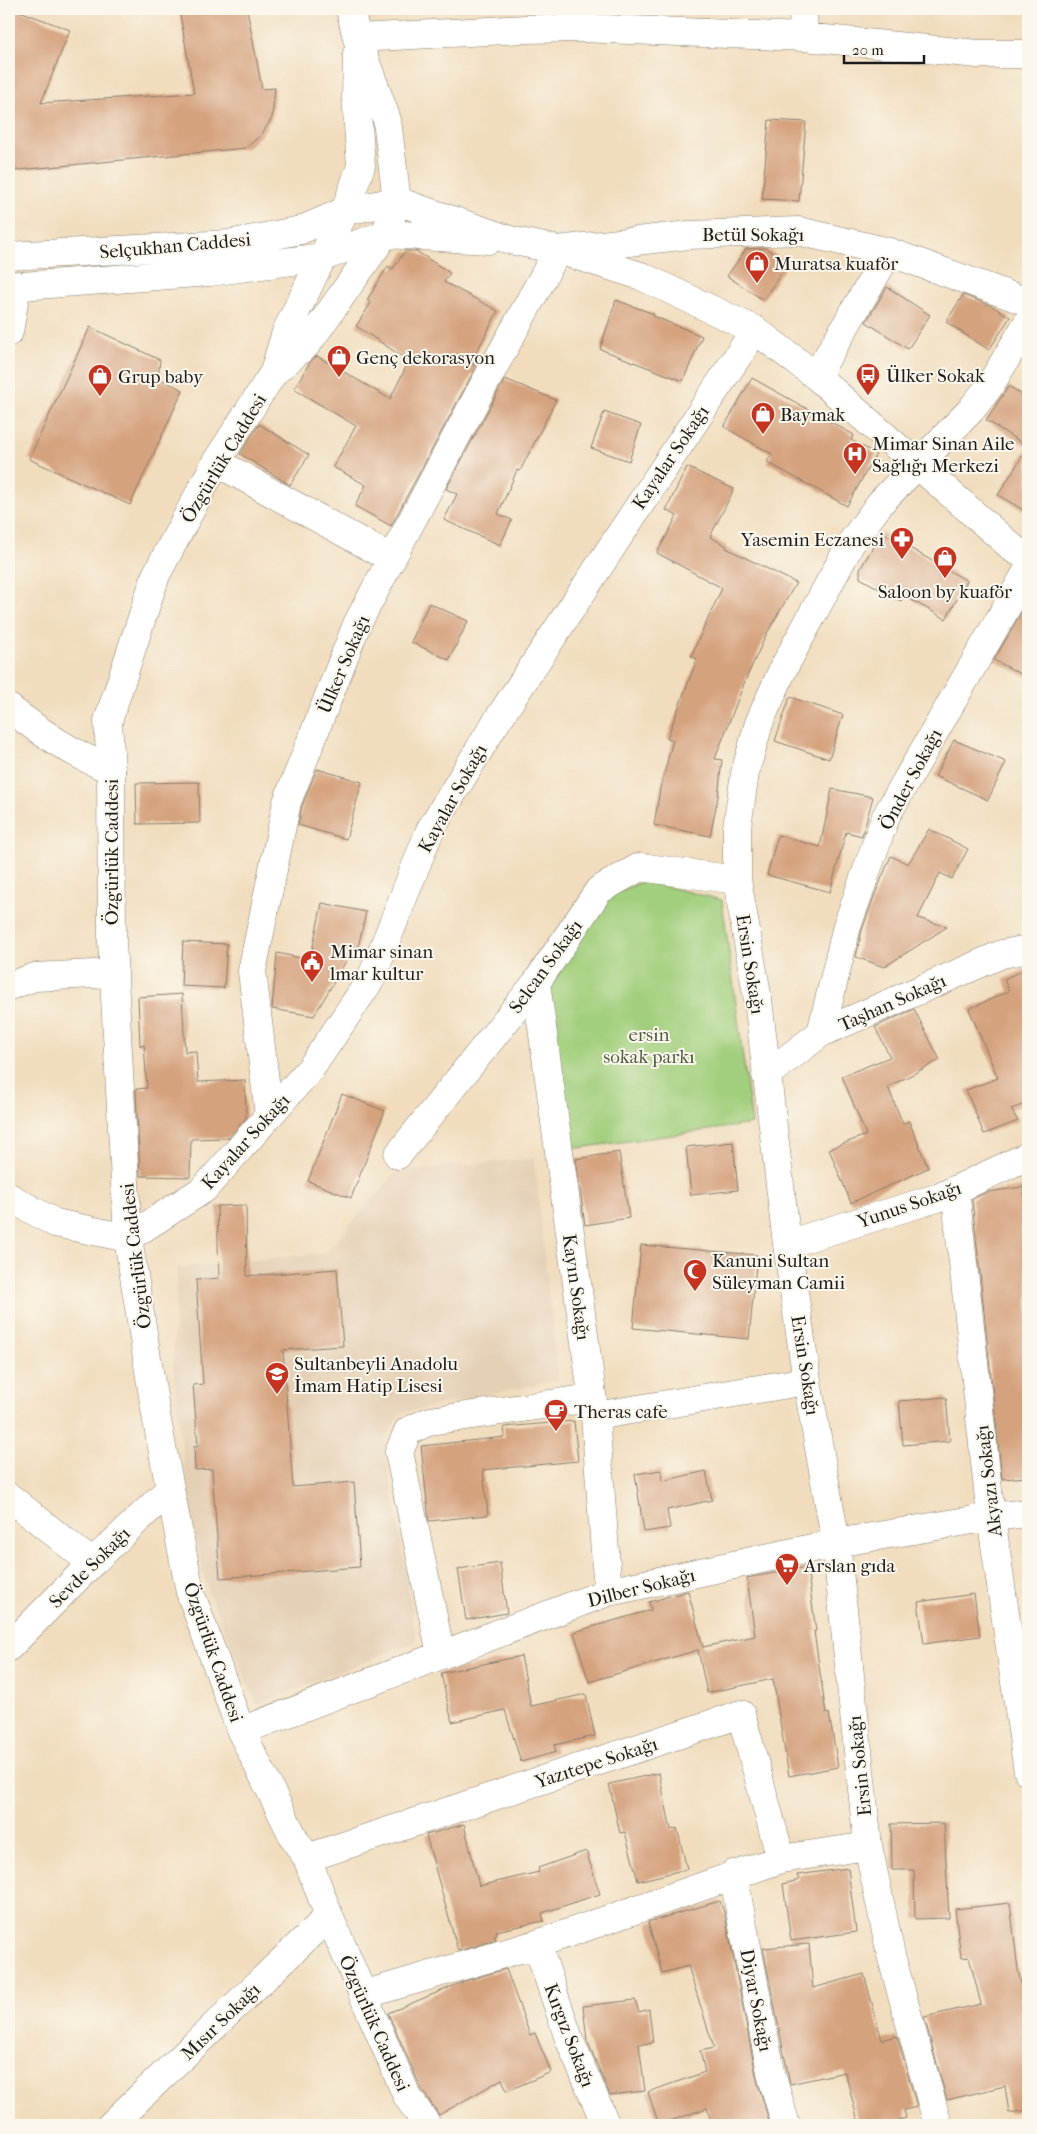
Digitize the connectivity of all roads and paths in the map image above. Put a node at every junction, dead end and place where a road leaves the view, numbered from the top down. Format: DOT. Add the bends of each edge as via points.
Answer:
graph roads {
  1 [pos="350,9"];
  2 [pos="804,9"];
  3 [pos="527,19"];
  4 [pos="804,37"];
  5 [pos="357,38"];
  6 [pos="1028,54"];
  7 [pos="397,201"];
  8 [pos="344,212"];
  9 [pos="385,234"];
  10 [pos="510,240"];
  11 [pos="558,250"];
  12 [pos="889,252"];
  13 [pos="9,256"];
  14 [pos="323,257"];
  15 [pos="13,286"];
  16 [pos="1028,302"];
  17 [pos="1028,322"];
  18 [pos="754,330"];
  19 [pos="9,332"];
  20 [pos="274,372"];
  21 [pos="816,376"];
  22 [pos="216,462"];
  23 [pos="916,465"];
  24 [pos="1028,556"];
  25 [pos="392,559"];
  26 [pos="1028,570"];
  27 [pos="9,708"];
  28 [pos="111,770"];
  29 [pos="737,880"];
  30 [pos="1028,949"];
  31 [pos="114,973"];
  32 [pos="536,983"];
  33 [pos="9,986"];
  34 [pos="821,1033"];
  35 [pos="766,1075"];
  36 [pos="269,1115"];
  37 [pos="398,1155"];
  38 [pos="1028,1156"];
  39 [pos="955,1190"];
  40 [pos="9,1197"];
  41 [pos="128,1238"];
  42 [pos="787,1244"];
  43 [pos="807,1381"];
  44 [pos="593,1407"];
  45 [pos="170,1489"];
  46 [pos="9,1497"];
  47 [pos="1028,1513"];
  48 [pos="991,1517"];
  49 [pos="836,1543"];
  50 [pos="92,1562"];
  51 [pos="608,1592"];
  52 [pos="9,1647"];
  53 [pos="441,1655"];
  54 [pos="241,1731"];
  55 [pos="1028,1772"];
  56 [pos="868,1846"];
  57 [pos="307,1858"];
  58 [pos="781,1859"];
  59 [pos="733,1874"];
  60 [pos="329,1916"];
  61 [pos="537,1944"];
  62 [pos="363,1994"];
  63 [pos="111,2125"];
  64 [pos="427,2125"];
  65 [pos="606,2125"];
  66 [pos="786,2125"];
  67 [pos="938,2125"];
  1 -- 5 [label="street, Özgürlük Caddesi"];
  2 -- 4 [label="street"];
  3 -- 4 [label="street" via="581,28"];
  3 -- 5 [label="street"];
  4 -- 6 [label="street" via="978,54"];
  5 -- 7 [label="street, Özgürlük Caddesi" via="386,120"];
  5 -- 8 [label="street, Özgürlük Caddesi" via="356,97 361,166"];
  7 -- 8 [label="street, Selçukhan Caddesi"];
  7 -- 9 [label="street, Özgürlük Caddesi"];
  7 -- 10 [label="street, Selçukhan Caddesi"];
  8 -- 13 [label="street, Selçukhan Caddesi" via="301,230 228,244"];
  8 -- 14 [label="street, Özgürlük Caddesi"];
  9 -- 10 [label="street, Selçukhan Caddesi"];
  9 -- 14 [label="street, Selçukhan Caddesi"];
  9 -- 20 [label="street, Özgürlük Caddesi" via="308,343"];
  10 -- 11 [label="street, Selçukhan Caddesi"];
  11 -- 12 [label="street, Betül Sokağı" via="689,235 798,231"];
  11 -- 18 [label="street, Selçukhan Caddesi" via="641,276"];
  11 -- 25 [label="street, Ülker Sokağı"];
  12 -- 16 [label="street, Betül Sokağı"];
  12 -- 21 [label="street"];
  14 -- 15 [label="street, Selçukhan Caddesi" via="210,272"];
  14 -- 20 [label="street, Özgürlük Caddesi" via="286,332"];
  15 -- 19 [label="street"];
  17 -- 23 [label="street, Ersin Sokağı" via="989,387 971,410"];
  18 -- 21 [label="street, Selçukhan Caddesi"];
  18 -- 36 [label="street, Kayalar Sokağı" via="492,727 430,830 371,979 311,1068"];
  20 -- 22 [label="street, Özgürlük Caddesi"];
  21 -- 23 [label="street, Selçukhan Caddesi"];
  22 -- 25 [label="street"];
  22 -- 28 [label="street, Özgürlük Caddesi" via="156,575 108,721"];
  23 -- 24 [label="street, Selçukhan Caddesi" via="1016,550"];
  23 -- 29 [label="street, Ersin Sokağı" via="881,502 851,543 783,669 759,723 745,773 737,827"];
  25 -- 36 [label="street, Ülker Sokağı" via="358,624 286,802 252,971"];
  26 -- 34 [label="street, Önder Sokağı" via="886,816 847,926"];
  27 -- 28 [label="street" via="48,738"];
  28 -- 31 [label="street, Özgürlük Caddesi"];
  29 -- 32 [label="street, Selcan Sokağı" via="640,866 599,890"];
  29 -- 35 [label="street, Ersin Sokağı" via="758,1000"];
  30 -- 34 [label="street, Taşhan Sokağı" via="1002,954"];
  31 -- 33 [label="street" via="35,977"];
  31 -- 41 [label="street, Özgürlük Caddesi"];
  32 -- 37 [label="street, Selcan Sokağı"];
  32 -- 44 [label="street, Kayın Sokağı"];
  34 -- 35 [label="street, Taşhan Sokağı"];
  35 -- 42 [label="street, Ersin Sokağı"];
  36 -- 41 [label="street, Kayalar Sokağı" via="204,1189"];
  38 -- 39 [label="street, Yunus Sokağı"];
  39 -- 42 [label="street, Yunus Sokağı"];
  39 -- 48 [label="street, Akyazı Sokağı"];
  40 -- 41 [label="street" via="55,1223"];
  41 -- 45 [label="street, Özgürlük Caddesi"];
  42 -- 43 [label="street, Ersin Sokağı"];
  43 -- 44 [label="street"];
  43 -- 49 [label="street, Ersin Sokağı"];
  44 -- 51 [label="street, Kayın Sokağı"];
  44 -- 53 [label="street" via="430,1421 408,1431 399,1452"];
  45 -- 50 [label="street, Sevde Sokağı"];
  45 -- 54 [label="street, Özgürlük Caddesi" via="190,1592"];
  46 -- 50 [label="street"];
  47 -- 48 [label="street, Dilber Sokağı"];
  48 -- 49 [label="street, Dilber Sokağı"];
  48 -- 55 [label="street, Akyazı Sokağı"];
  49 -- 51 [label="street, Dilber Sokağı"];
  49 -- 56 [label="street, Ersin Sokağı"];
  50 -- 52 [label="street, Sevde Sokağı"];
  51 -- 53 [label="street, Dilber Sokağı"];
  53 -- 54 [label="street, Dilber Sokağı"];
  54 -- 57 [label="street, Özgürlük Caddesi"];
  56 -- 58 [label="street"];
  56 -- 67 [label="street, Ersin Sokağı" via="891,1955"];
  57 -- 58 [label="street, Yazıtepe Sokağı" via="741,1714"];
  57 -- 60 [label="street, Özgürlük Caddesi"];
  58 -- 59 [label="street"];
  59 -- 61 [label="street"];
  59 -- 66 [label="street, Diyar Sokağı" via="772,2077"];
  60 -- 62 [label="street, Özgürlük Caddesi"];
  60 -- 63 [label="street, Mısır Sokağı"];
  61 -- 62 [label="street"];
  61 -- 65 [label="street, Kırgız Sokağı" via="569,2039"];
  62 -- 64 [label="street, Özgürlük Caddesi" via="407,2096"];
}
